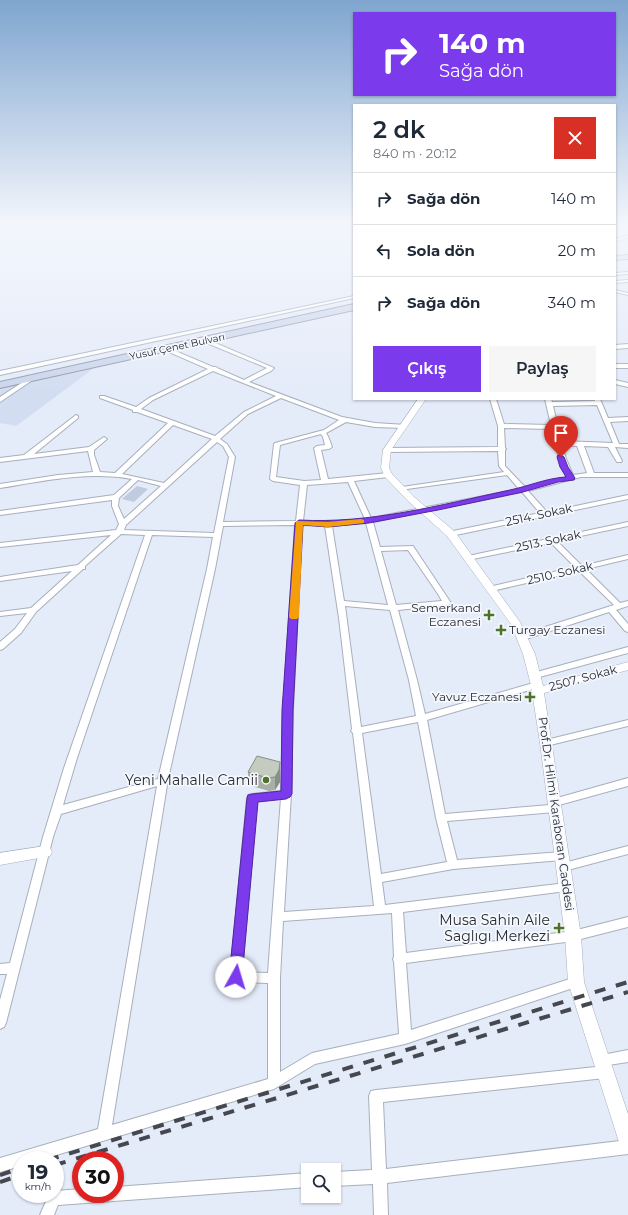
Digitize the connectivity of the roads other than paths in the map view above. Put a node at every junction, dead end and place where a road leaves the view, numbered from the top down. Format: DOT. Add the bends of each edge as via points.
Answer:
graph roads {
  1 [pos="628,281"];
  2 [pos="616,282"];
  3 [pos="616,292"];
  4 [pos="626,295"];
  5 [pos="353,297"];
  6 [pos="353,301"];
  7 [pos="353,307"];
  8 [pos="204,340"];
  9 [pos="628,346"];
  10 [pos="616,347"];
  11 [pos="164,348"];
  12 [pos="616,366"];
  13 [pos="628,366"];
  14 [pos="214,368"];
  15 [pos="0,373"];
  16 [pos="34,377"];
  17 [pos="0,378"];
  18 [pos="244,382"];
  19 [pos="616,382"];
  20 [pos="0,385"];
  21 [pos="628,385"];
  22 [pos="281,396"];
  23 [pos="102,397"];
  24 [pos="0,400"];
  25 [pos="421,400"];
  26 [pos="493,400"];
  27 [pos="549,401"];
  28 [pos="598,401"];
  29 [pos="135,411"];
  30 [pos="76,417"];
  31 [pos="628,419"];
  32 [pos="344,420"];
  33 [pos="607,420"];
  34 [pos="173,422"];
  35 [pos="404,426"];
  36 [pos="501,426"];
  37 [pos="555,427"];
  38 [pos="322,432"];
  39 [pos="104,439"];
  40 [pos="217,439"];
  41 [pos="558,443"];
  42 [pos="580,444"];
  43 [pos="613,444"];
  44 [pos="628,446"];
  45 [pos="91,449"];
  46 [pos="503,449"];
  47 [pos="387,450"];
  48 [pos="26,457"];
  49 [pos="0,460"];
  50 [pos="619,461"];
  51 [pos="510,473"];
  52 [pos="98,474"];
  53 [pos="117,474"];
  54 [pos="388,474"];
  55 [pos="591,474"];
  56 [pos="628,475"];
  57 [pos="137,478"];
  58 [pos="571,478"];
  59 [pos="350,480"];
  60 [pos="325,481"];
  61 [pos="304,483"];
  62 [pos="164,485"];
  63 [pos="0,486"];
  64 [pos="402,490"];
  65 [pos="523,490"];
  66 [pos="116,497"];
  67 [pos="628,497"];
  68 [pos="423,511"];
  69 [pos="0,513"];
  70 [pos="545,514"];
  71 [pos="369,521"];
  72 [pos="299,523"];
  73 [pos="123,524"];
  74 [pos="220,524"];
  75 [pos="328,524"];
  76 [pos="628,524"];
  77 [pos="119,532"];
  78 [pos="149,533"];
  79 [pos="217,534"];
  80 [pos="451,534"];
  81 [pos="552,540"];
  82 [pos="0,545"];
  83 [pos="377,549"];
  84 [pos="628,557"];
  85 [pos="468,558"];
  86 [pos="83,566"];
  87 [pos="581,569"];
  88 [pos="0,579"];
  89 [pos="492,589"];
  90 [pos="340,603"];
  91 [pos="628,603"];
  92 [pos="392,608"];
  93 [pos="615,608"];
  94 [pos="33,610"];
  95 [pos="0,614"];
  96 [pos="628,629"];
  97 [pos="523,637"];
  98 [pos="0,647"];
  99 [pos="628,650"];
  100 [pos="628,666"];
  101 [pos="537,683"];
  102 [pos="422,718"];
  103 [pos="628,723"];
  104 [pos="356,730"];
  105 [pos="546,743"];
  106 [pos="163,781"];
  107 [pos="628,782"];
  108 [pos="286,794"];
  109 [pos="554,805"];
  110 [pos="57,811"];
  111 [pos="441,818"];
  112 [pos="628,850"];
  113 [pos="44,852"];
  114 [pos="0,859"];
  115 [pos="563,862"];
  116 [pos="453,865"];
  117 [pos="376,879"];
  118 [pos="566,887"];
  119 [pos="397,907"];
  120 [pos="380,910"];
  121 [pos="279,917"];
  122 [pos="628,922"];
  123 [pos="573,936"];
  124 [pos="399,959"];
  125 [pos="13,968"];
  126 [pos="0,970"];
  127 [pos="274,978"];
  128 [pos="576,982"];
  129 [pos="0,1023"];
  130 [pos="405,1038"];
  131 [pos="628,1056"];
  132 [pos="603,1066"];
  133 [pos="274,1083"];
  134 [pos="104,1134"];
  135 [pos="628,1142"];
  136 [pos="628,1147"];
  137 [pos="0,1165"];
  138 [pos="380,1176"];
  139 [pos="341,1179"];
  140 [pos="301,1181"];
  141 [pos="124,1193"];
  142 [pos="72,1197"];
  143 [pos="47,1215"];
  144 [pos="381,1215"];
  1 -- 2 [label="street"];
  3 -- 4 [label="street"];
  5 -- 15 [label="street"];
  6 -- 17 [label="highway, Yusuf Çenet Bulvarı"];
  7 -- 8 [label="highway, Yusuf Çenet Bulvarı"];
  8 -- 11 [label="highway, Yusuf Çenet Bulvarı"];
  8 -- 18 [label="street" via="271,368"];
  9 -- 10 [label="street"];
  11 -- 14 [label="street"];
  11 -- 16 [label="highway, Yusuf Çenet Bulvarı"];
  12 -- 13 [label="street"];
  14 -- 18 [label="street"];
  14 -- 29 [label="street" via="151,399"];
  16 -- 20 [label="highway, Yusuf Çenet Bulvarı"];
  16 -- 24 [label="street"];
  18 -- 22 [label="street"];
  19 -- 21 [label="street"];
  22 -- 32 [label="street"];
  22 -- 40 [label="street" via="246,413"];
  23 -- 29 [label="street"];
  25 -- 35 [label="street"];
  26 -- 36 [label="street"];
  27 -- 28 [label="street"];
  27 -- 37 [label="street"];
  28 -- 33 [label="street"];
  29 -- 34 [label="street"];
  30 -- 48 [label="street"];
  31 -- 33 [label="street"];
  32 -- 35 [label="street"];
  32 -- 38 [label="street"];
  33 -- 43 [label="street"];
  34 -- 40 [label="street"];
  34 -- 53 [label="street"];
  35 -- 47 [label="street"];
  36 -- 37 [label="street"];
  36 -- 46 [label="street"];
  37 -- 41 [label="street"];
  38 -- 60 [label="street" via="329,447 317,448"];
  38 -- 61 [label="street" via="277,444 273,480"];
  39 -- 45 [label="street"];
  40 -- 62 [label="street"];
  40 -- 74 [label="street" via="228,449 232,457"];
  41 -- 42 [label="street"];
  41 -- 58 [label="street" via="564,467"];
  42 -- 43 [label="street"];
  42 -- 55 [label="street"];
  43 -- 44 [label="street"];
  43 -- 50 [label="street"];
  45 -- 48 [label="street"];
  45 -- 52 [label="street"];
  46 -- 47 [label="street"];
  46 -- 51 [label="street" via="502,466"];
  47 -- 54 [label="street" via="385,468"];
  48 -- 49 [label="street"];
  51 -- 64 [label="street"];
  51 -- 65 [label="street"];
  52 -- 53 [label="street"];
  52 -- 63 [label="street"];
  53 -- 57 [label="street"];
  54 -- 59 [label="street"];
  54 -- 64 [label="street, Prof.Dr. Hilmi Karaboran Caddesi"];
  55 -- 56 [label="street"];
  55 -- 58 [label="street"];
  57 -- 62 [label="street"];
  57 -- 66 [label="street"];
  58 -- 65 [label="street"];
  59 -- 60 [label="street"];
  59 -- 71 [label="street"];
  60 -- 61 [label="street"];
  61 -- 72 [label="street"];
  62 -- 73 [label="street"];
  64 -- 68 [label="street, Prof.Dr. Hilmi Karaboran Caddesi"];
  65 -- 68 [label="street"];
  65 -- 70 [label="street"];
  66 -- 69 [label="street"];
  66 -- 73 [label="street" via="116,506"];
  67 -- 70 [label="street, 2514. Sokak"];
  68 -- 71 [label="street"];
  68 -- 80 [label="street, Prof.Dr. Hilmi Karaboran Caddesi"];
  70 -- 80 [label="street, 2514. Sokak"];
  71 -- 75 [label="street"];
  71 -- 83 [label="street"];
  72 -- 74 [label="street"];
  72 -- 75 [label="street"];
  72 -- 108 [label="street" via="288,710"];
  73 -- 77 [label="street"];
  74 -- 79 [label="street"];
  75 -- 90 [label="street"];
  76 -- 81 [label="street, 2513. Sokak"];
  77 -- 78 [label="street"];
  77 -- 82 [label="street"];
  77 -- 86 [label="street"];
  78 -- 79 [label="street"];
  78 -- 110 [label="street"];
  79 -- 106 [label="street"];
  80 -- 85 [label="street, Prof.Dr. Hilmi Karaboran Caddesi"];
  81 -- 85 [label="street, 2513. Sokak"];
  81 -- 87 [label="street"];
  83 -- 92 [label="street"];
  83 -- 92 [label="street" via="410,548 447,603"];
  84 -- 87 [label="street, 2510. Sokak"];
  85 -- 89 [label="street, Prof.Dr. Hilmi Karaboran Caddesi"];
  86 -- 88 [label="street"];
  86 -- 94 [label="street"];
  87 -- 89 [label="street, 2510. Sokak"];
  87 -- 93 [label="street"];
  89 -- 97 [label="street, Prof.Dr. Hilmi Karaboran Caddesi"];
  90 -- 92 [label="street"];
  90 -- 104 [label="street"];
  91 -- 93 [label="street"];
  92 -- 102 [label="street"];
  93 -- 96 [label="street"];
  93 -- 97 [label="street"];
  94 -- 95 [label="street"];
  94 -- 98 [label="street" via="18,630"];
  97 -- 101 [label="street, Prof.Dr. Hilmi Karaboran Caddesi"];
  99 -- 101 [label="street"];
  100 -- 101 [label="street, 2507. Sokak"];
  101 -- 102 [label="street"];
  101 -- 105 [label="street, Prof.Dr. Hilmi Karaboran Caddesi"];
  102 -- 104 [label="street"];
  102 -- 111 [label="street"];
  103 -- 105 [label="street"];
  104 -- 117 [label="street"];
  105 -- 109 [label="street, Prof.Dr. Hilmi Karaboran Caddesi"];
  106 -- 110 [label="street"];
  106 -- 134 [label="street"];
  107 -- 109 [label="street"];
  108 -- 121 [label="street"];
  108 -- 127 [label="street" via="252,798 236,977"];
  109 -- 111 [label="street"];
  109 -- 115 [label="street, Prof.Dr. Hilmi Karaboran Caddesi"];
  110 -- 113 [label="street"];
  111 -- 116 [label="street"];
  112 -- 115 [label="street"];
  113 -- 114 [label="street"];
  113 -- 125 [label="street"];
  115 -- 116 [label="street"];
  115 -- 118 [label="street, Prof.Dr. Hilmi Karaboran Caddesi"];
  116 -- 117 [label="street"];
  117 -- 120 [label="street"];
  118 -- 119 [label="street"];
  118 -- 123 [label="street, Prof.Dr. Hilmi Karaboran Caddesi"];
  119 -- 120 [label="street"];
  119 -- 124 [label="street"];
  120 -- 121 [label="street"];
  121 -- 127 [label="street"];
  122 -- 123 [label="street"];
  123 -- 124 [label="street"];
  123 -- 128 [label="street, Prof.Dr. Hilmi Karaboran Caddesi"];
  124 -- 130 [label="street"];
  125 -- 126 [label="street"];
  125 -- 129 [label="street"];
  127 -- 133 [label="street"];
  128 -- 130 [label="street"];
  128 -- 132 [label="street, Prof.Dr. Hilmi Karaboran Caddesi"];
  130 -- 133 [label="street" via="312,1060"];
  131 -- 132 [label="street"];
  132 -- 135 [label="street, Prof.Dr. Hilmi Karaboran Caddesi"];
  132 -- 138 [label="street" via="376,1096"];
  133 -- 134 [label="street"];
  134 -- 137 [label="street"];
  136 -- 138 [label="street"];
  138 -- 139 [label="street"];
  138 -- 144 [label="street"];
  140 -- 141 [label="street"];
  142 -- 143 [label="street" via="54,1198"];
}
